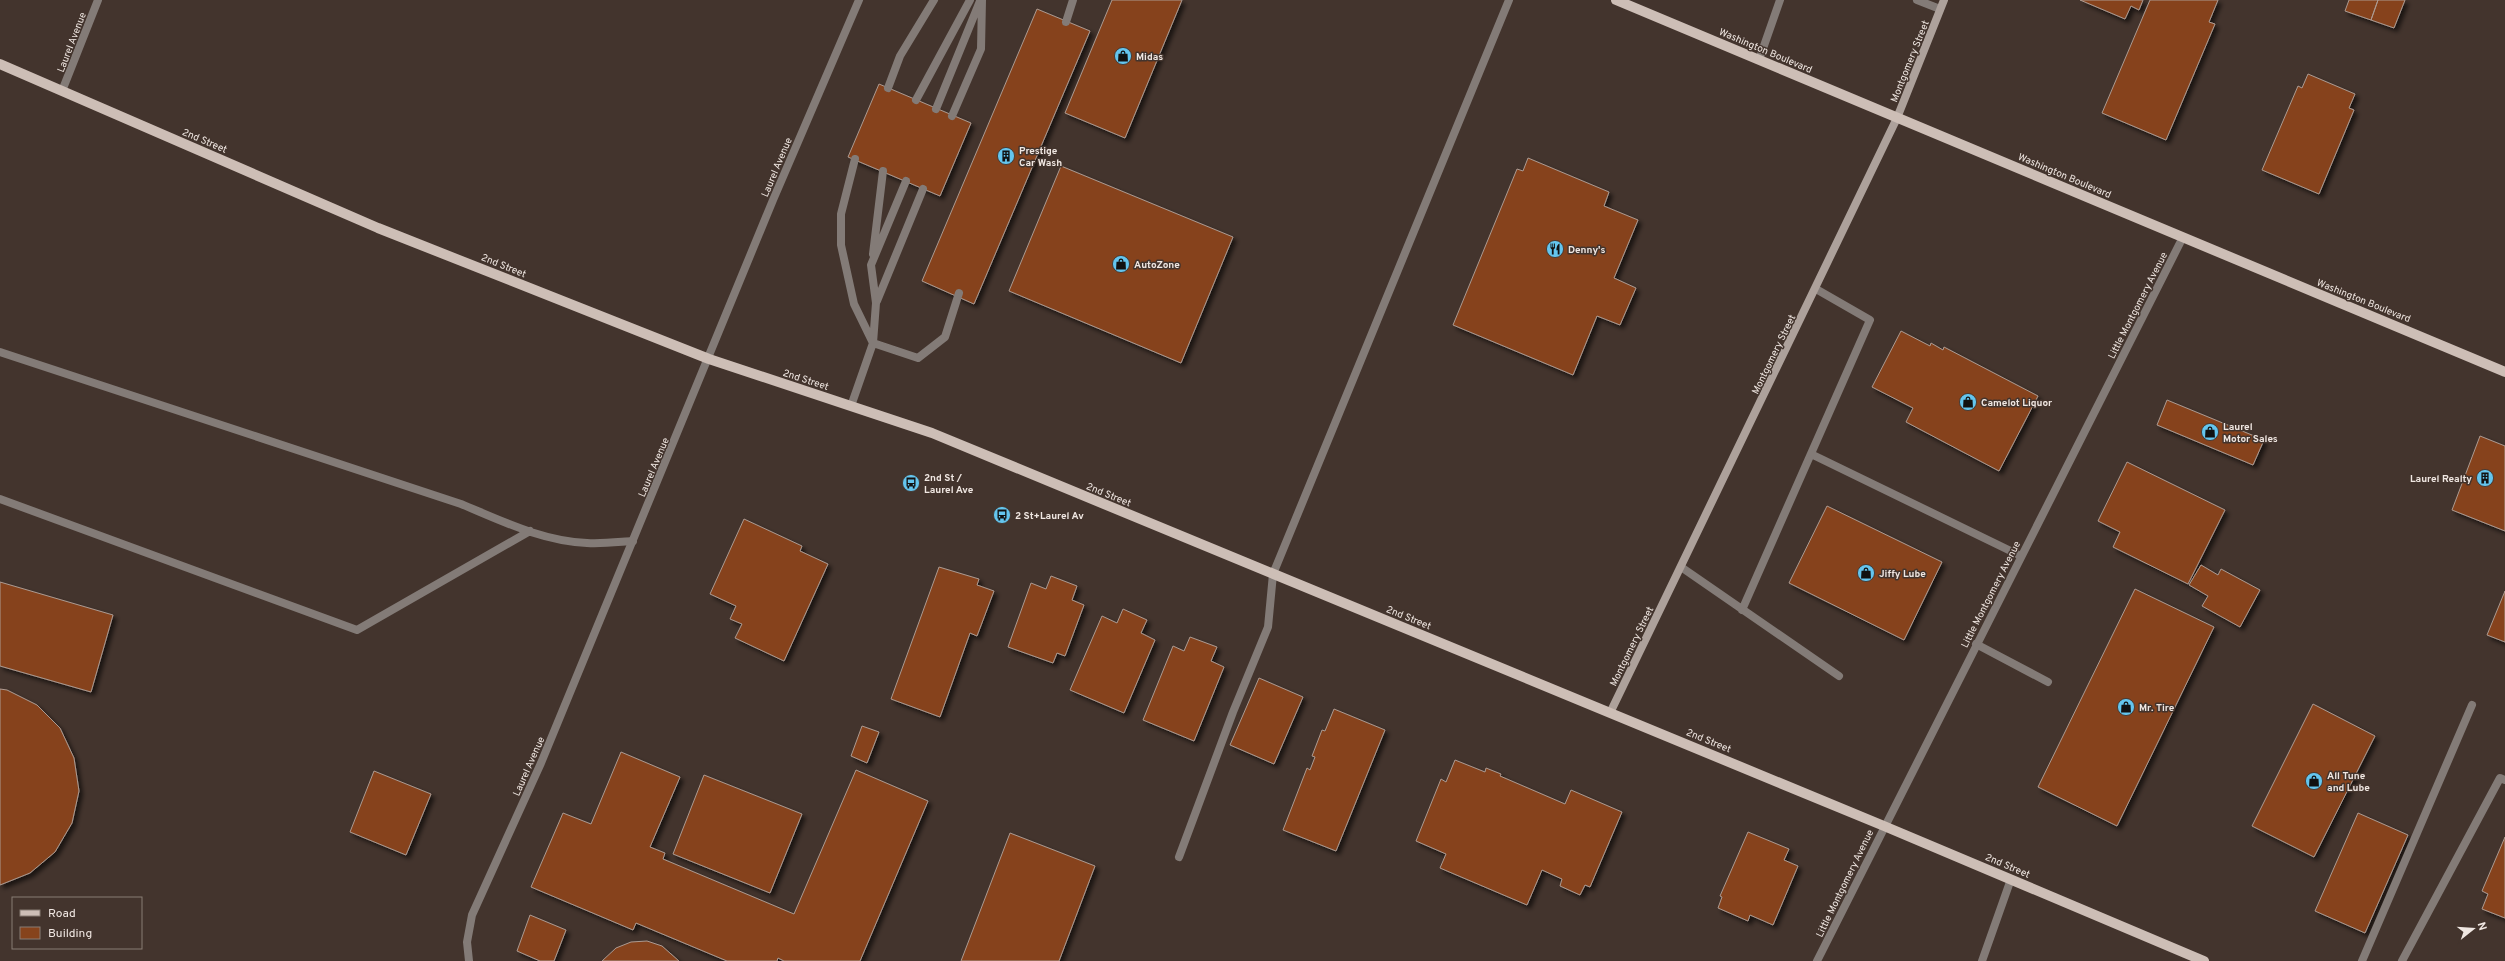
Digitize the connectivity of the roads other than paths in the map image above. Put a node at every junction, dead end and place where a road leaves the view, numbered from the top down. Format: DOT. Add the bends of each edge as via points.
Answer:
graph roads {
  1 [pos="98,0"];
  2 [pos="859,0"];
  3 [pos="934,0"];
  4 [pos="970,0"];
  5 [pos="981,0"];
  6 [pos="1073,0"];
  7 [pos="1509,0"];
  8 [pos="1616,0"];
  9 [pos="1780,0"];
  10 [pos="1917,0"];
  11 [pos="1944,0"];
  12 [pos="1940,9"];
  13 [pos="1066,22"];
  14 [pos="1759,60"];
  15 [pos="0,64"];
  16 [pos="888,88"];
  17 [pos="62,91"];
  18 [pos="916,100"];
  19 [pos="936,109"];
  20 [pos="952,116"];
  21 [pos="1897,118"];
  22 [pos="855,159"];
  23 [pos="883,171"];
  24 [pos="906,181"];
  25 [pos="923,189"];
  26 [pos="2183,237"];
  27 [pos="871,265"];
  28 [pos="1816,289"];
  29 [pos="959,293"];
  30 [pos="876,303"];
  31 [pos="873,343"];
  32 [pos="0,352"];
  33 [pos="709,359"];
  34 [pos="2505,372"];
  35 [pos="851,406"];
  36 [pos="1811,454"];
  37 [pos="0,500"];
  38 [pos="530,531"];
  39 [pos="633,541"];
  40 [pos="2021,556"];
  41 [pos="1681,567"];
  42 [pos="1273,574"];
  43 [pos="1742,610"];
  44 [pos="1976,644"];
  45 [pos="1839,676"];
  46 [pos="2048,682"];
  47 [pos="2472,705"];
  48 [pos="1610,713"];
  49 [pos="2505,780"];
  50 [pos="1884,826"];
  51 [pos="1179,857"];
  52 [pos="2011,879"];
  53 [pos="469,961"];
  54 [pos="1817,961"];
  55 [pos="1982,961"];
  56 [pos="2204,961"];
  57 [pos="2362,961"];
  58 [pos="2402,961"];
  1 -- 17 [label="street, Laurel Avenue"];
  2 -- 33 [label="street, Laurel Avenue" via="773,200"];
  3 -- 16 [label="street" via="900,56"];
  4 -- 18 [label="street"];
  5 -- 19 [label="street"];
  5 -- 20 [label="street" via="981,49"];
  6 -- 13 [label="street"];
  7 -- 42 [label="street"];
  8 -- 14 [label="main road, Washington Boulevard"];
  9 -- 14 [label="street"];
  10 -- 12 [label="street"];
  11 -- 12 [label="street, Montgomery Street"];
  12 -- 21 [label="street, Montgomery Street"];
  14 -- 21 [label="main road, Washington Boulevard"];
  15 -- 17 [label="main road, 2nd Street"];
  17 -- 33 [label="main road, 2nd Street" via="378,228"];
  21 -- 26 [label="main road, Washington Boulevard"];
  21 -- 28 [label="street, Montgomery Street"];
  22 -- 31 [label="street" via="841,214 841,245 854,304"];
  23 -- 27 [label="street"];
  24 -- 27 [label="street"];
  25 -- 30 [label="street"];
  26 -- 34 [label="main road, Washington Boulevard"];
  26 -- 40 [label="street, Little Montgomery Avenue"];
  27 -- 30 [label="street"];
  28 -- 36 [label="street" via="1870,320"];
  28 -- 41 [label="street, Montgomery Street"];
  29 -- 31 [label="street" via="945,337 918,358"];
  30 -- 31 [label="street"];
  31 -- 35 [label="street"];
  32 -- 38 [label="street" via="461,504"];
  33 -- 35 [label="main road, 2nd Street"];
  33 -- 39 [label="street, Laurel Avenue"];
  35 -- 42 [label="main road, 2nd Street" via="932,433"];
  36 -- 40 [label="street"];
  36 -- 43 [label="street"];
  37 -- 38 [label="street" via="357,630"];
  38 -- 39 [label="street" via="553,538 587,543"];
  39 -- 53 [label="street, Laurel Avenue" via="541,763 472,915 467,942"];
  40 -- 44 [label="street, Little Montgomery Avenue"];
  41 -- 43 [label="street"];
  41 -- 48 [label="street, Montgomery Street"];
  42 -- 48 [label="main road, 2nd Street"];
  42 -- 51 [label="street" via="1268,627"];
  43 -- 45 [label="street"];
  44 -- 46 [label="street"];
  44 -- 50 [label="street, Little Montgomery Avenue"];
  47 -- 57 [label="street"];
  48 -- 50 [label="main road, 2nd Street"];
  49 -- 58 [label="street" via="2500,778"];
  50 -- 52 [label="main road, 2nd Street"];
  50 -- 54 [label="street, Little Montgomery Avenue"];
  52 -- 55 [label="street"];
  52 -- 56 [label="main road, 2nd Street"];
}
